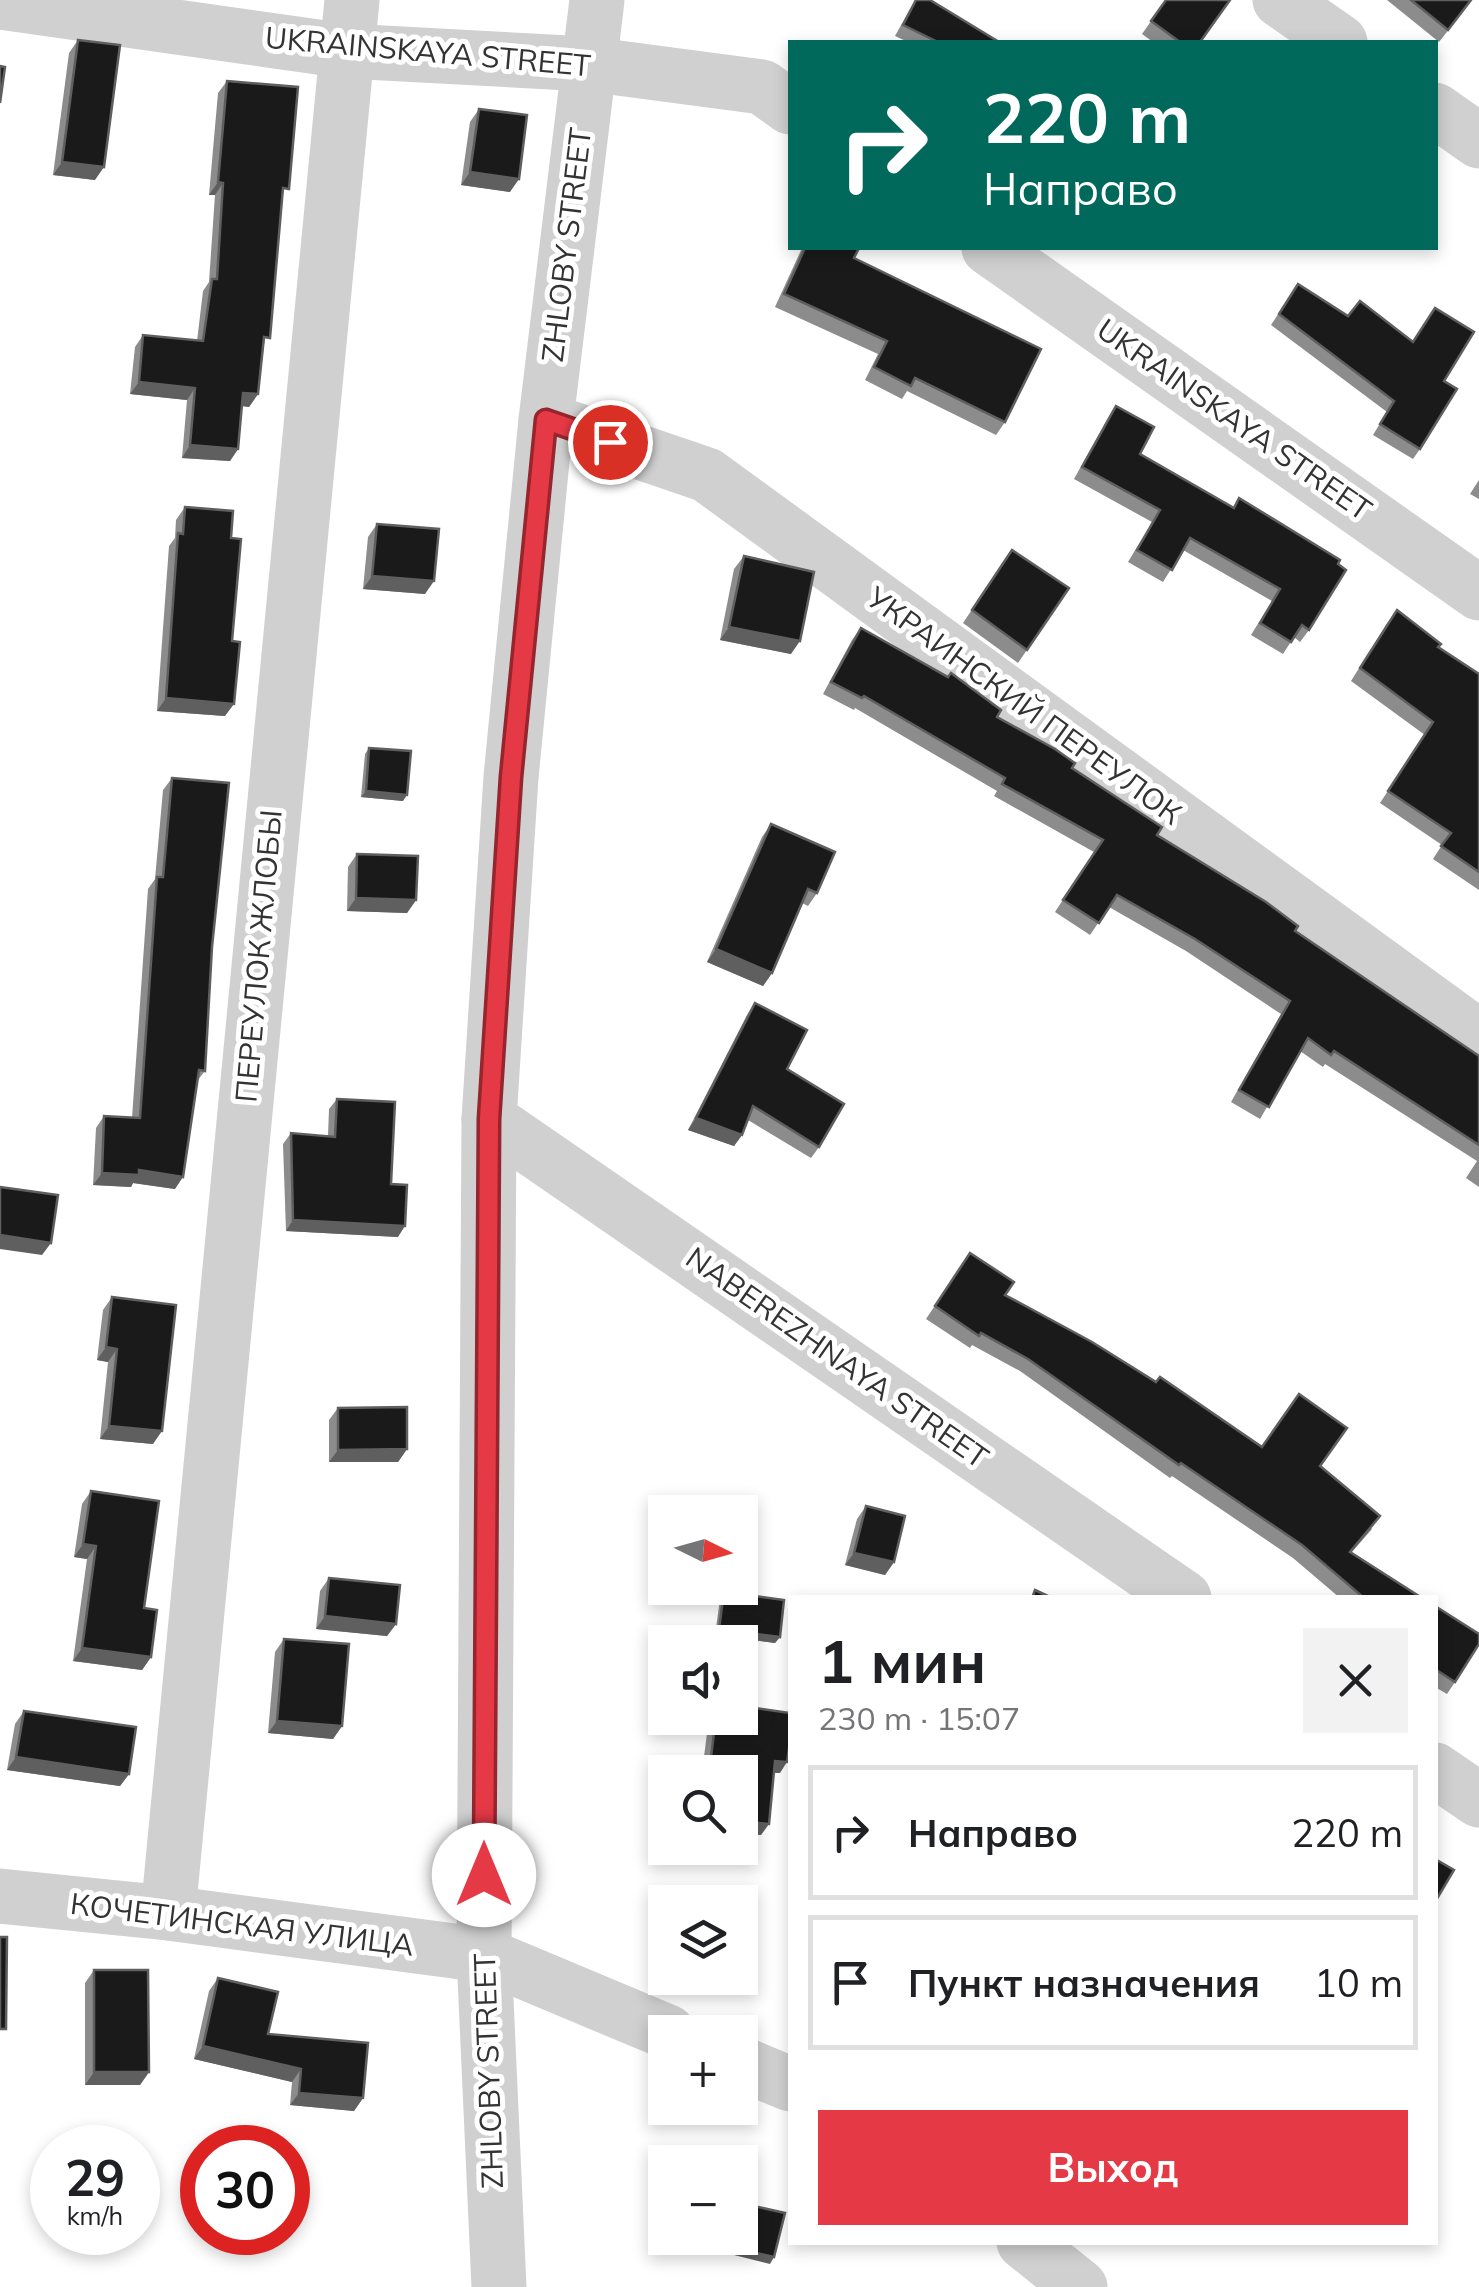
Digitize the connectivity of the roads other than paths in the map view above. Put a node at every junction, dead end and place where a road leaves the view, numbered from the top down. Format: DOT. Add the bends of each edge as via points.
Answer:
graph roads {
  1 [pos="598,0"];
  2 [pos="1280,0"];
  3 [pos="0,2"];
  4 [pos="349,25"];
  5 [pos="1337,40"];
  6 [pos="588,64"];
  7 [pos="788,106"];
  8 [pos="1438,112"];
  9 [pos="1479,141"];
  10 [pos="992,250"];
  11 [pos="546,420"];
  12 [pos="1479,593"];
  13 [pos="1479,1038"];
  14 [pos="489,1119"];
  15 [pos="1180,1595"];
  16 [pos="1438,1772"];
  17 [pos="1479,1800"];
  18 [pos="0,1896"];
  19 [pos="168,1913"];
  20 [pos="484,1955"];
  21 [pos="648,2024"];
  22 [pos="758,2071"];
  23 [pos="788,2083"];
  24 [pos="1028,2245"];
  25 [pos="499,2287"];
  26 [pos="1080,2287"];
  1 -- 6 [label="street, ZHLOBY STREET"];
  2 -- 5 [label="street"];
  3 -- 4 [label="street, UKRAINSKAYA STREET"];
  4 -- 6 [label="street, UKRAINSKAYA STREET"];
  4 -- 19 [label="street, ПЕРЕУЛОК ЖЛОБЫ"];
  6 -- 7 [label="street, UKRAINSKAYA STREET" via="762,87"];
  6 -- 11 [label="street, ZHLOBY STREET"];
  8 -- 9 [label="street"];
  10 -- 12 [label="street, UKRAINSKAYA STREET"];
  11 -- 13 [label="street, УКРАИНСКИЙ ПЕРЕУЛОК" via="707,475"];
  11 -- 14 [label="street, ZHLOBY STREET" via="511,777"];
  14 -- 15 [label="street, NABEREZHNAYA STREET"];
  14 -- 20 [label="street, ZHLOBY STREET"];
  16 -- 17 [label="street"];
  18 -- 19 [label="street, КОЧЕТИНСКАЯ УЛИЦА"];
  19 -- 20 [label="street, КОЧЕТИНСКАЯ УЛИЦА"];
  20 -- 21 [label="street"];
  20 -- 25 [label="street, ZHLOBY STREET"];
  22 -- 23 [label="street"];
  24 -- 26 [label="street"];
}
